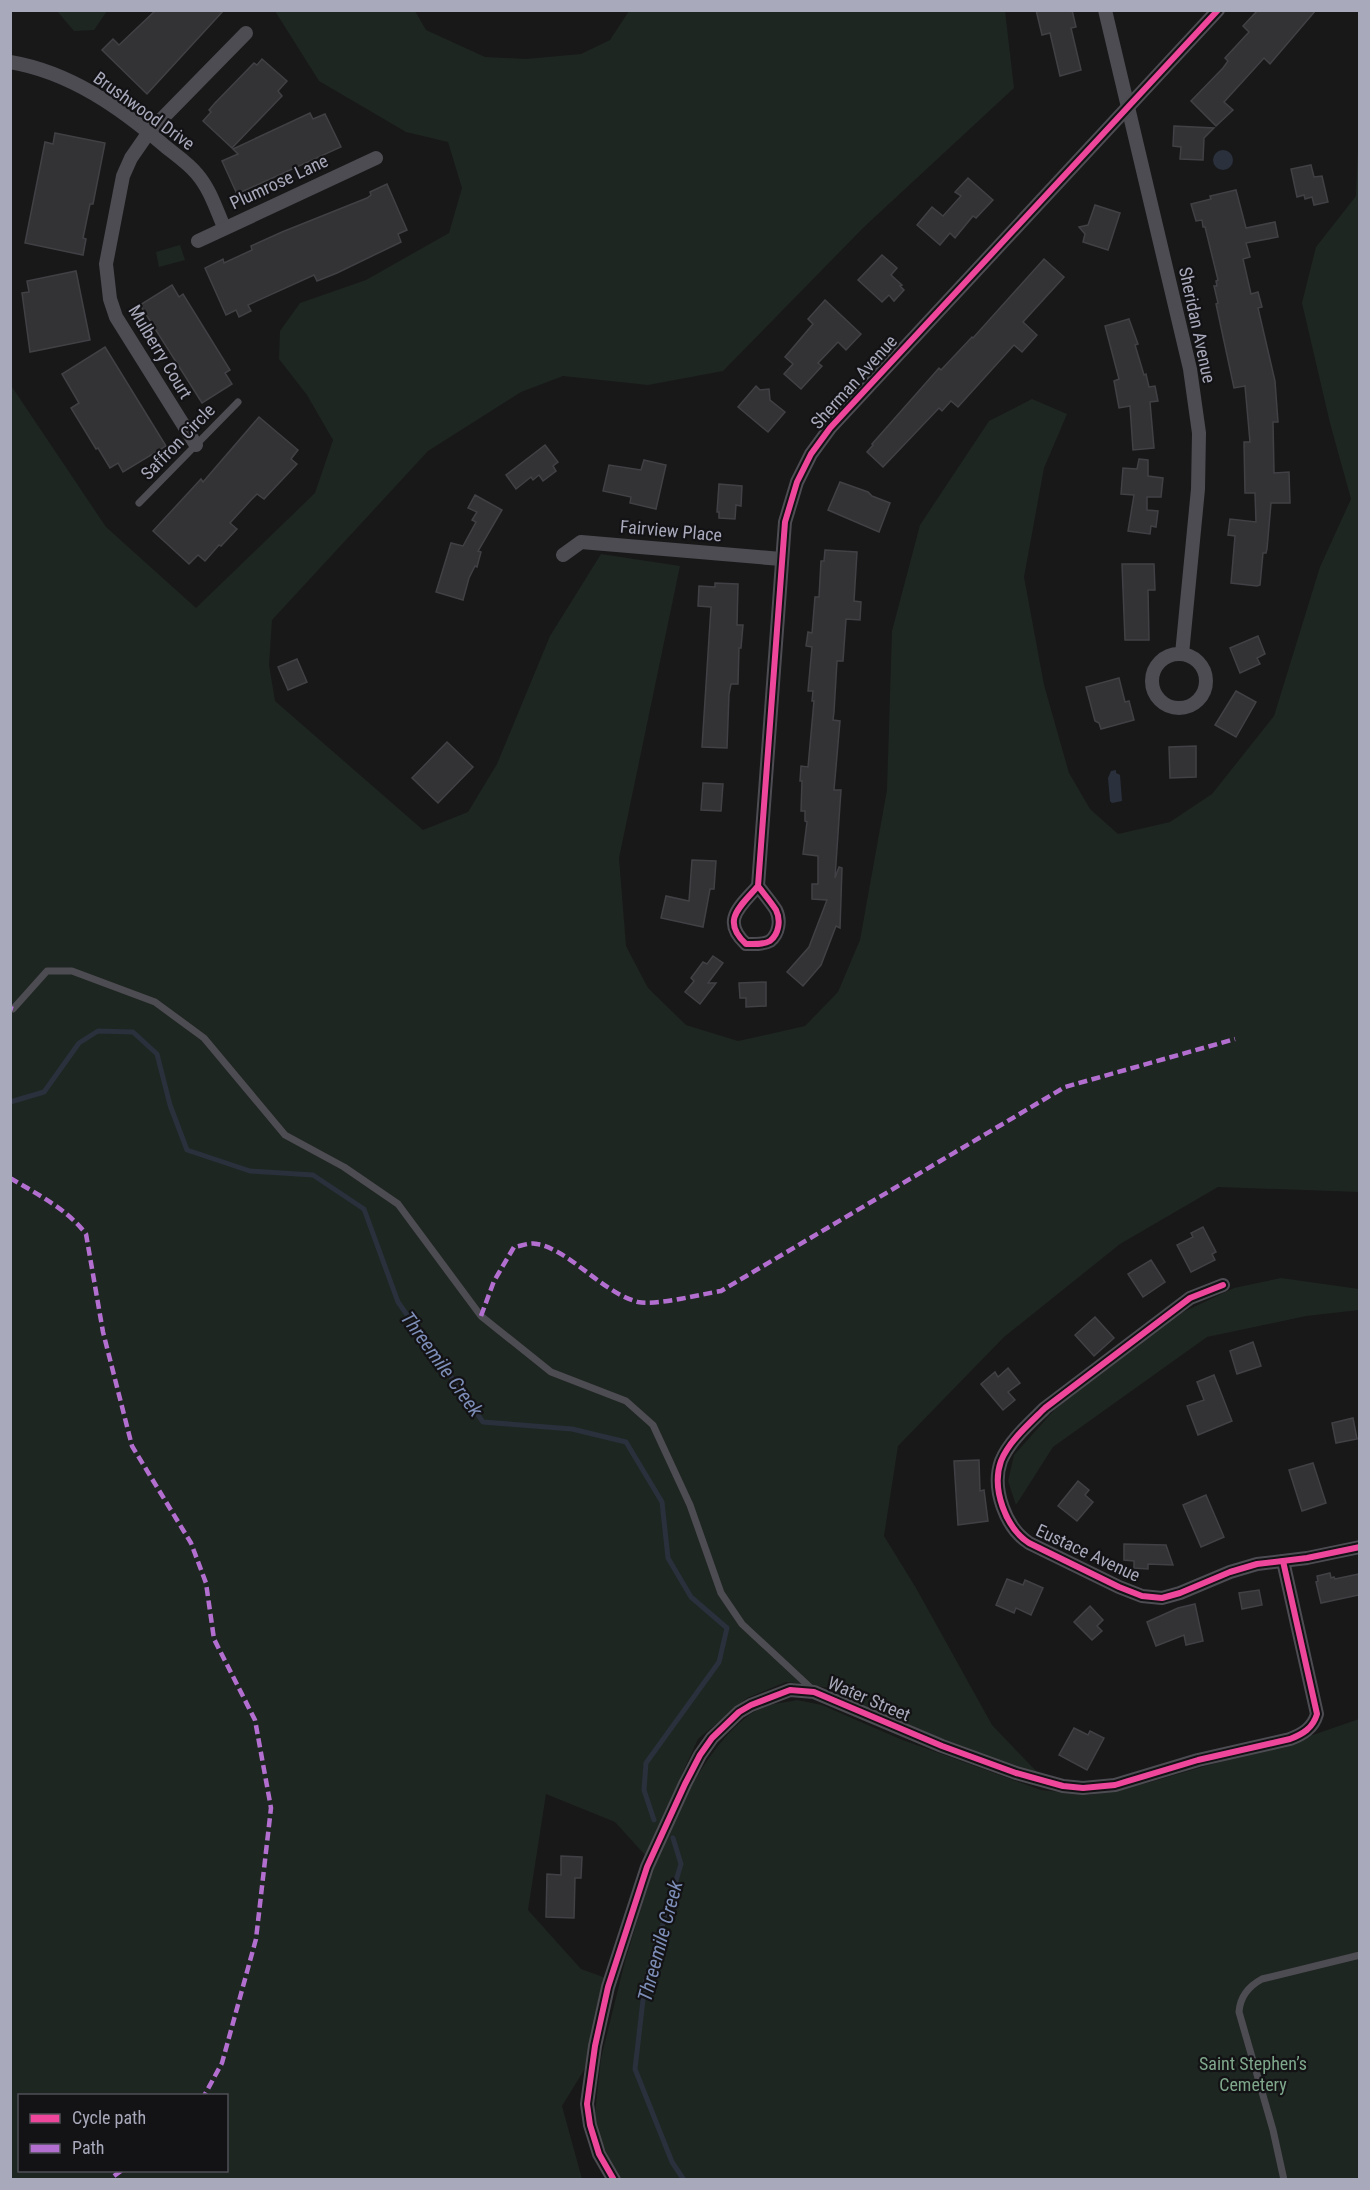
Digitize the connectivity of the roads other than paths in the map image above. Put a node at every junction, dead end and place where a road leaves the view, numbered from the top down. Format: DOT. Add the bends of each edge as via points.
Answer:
graph roads {
  1 [pos="1105,10"];
  2 [pos="1218,10"];
  3 [pos="246,33"];
  4 [pos="10,62"];
  5 [pos="1127,109"];
  6 [pos="149,132"];
  7 [pos="376,158"];
  8 [pos="224,227"];
  9 [pos="198,241"];
  10 [pos="238,402"];
  11 [pos="196,445"];
  12 [pos="139,503"];
  13 [pos="563,555"];
  14 [pos="781,559"];
  15 [pos="1182,654"];
  16 [pos="758,886"];
  17 [pos="13,1009"];
  18 [pos="1223,1285"];
  19 [pos="1359,1547"];
  20 [pos="1283,1561"];
  21 [pos="814,1692"];
  22 [pos="1359,1955"];
  23 [pos="614,2180"];
  24 [pos="1284,2180"];
  1 -- 5 [label="street, Sheridan Avenue"];
  2 -- 5 [label="street, Sherman Avenue"];
  3 -- 6 [label="street, Mulberry Court"];
  4 -- 6 [label="street, Brushwood Drive" via="63,77 94,93"];
  5 -- 14 [label="street, Sherman Avenue" via="830,428 797,482 785,522"];
  5 -- 15 [label="street, Sheridan Avenue" via="1191,369 1199,433 1198,489"];
  6 -- 8 [label="street, Brushwood Drive" via="196,173 210,192"];
  6 -- 11 [label="street, Mulberry Court" via="123,176 106,274 116,317"];
  7 -- 8 [label="street, Plumrose Lane"];
  8 -- 9 [label="street, Plumrose Lane"];
  10 -- 11 [label="lane, Saffron Circle"];
  11 -- 12 [label="lane, Saffron Circle"];
  13 -- 14 [label="street, Fairview Place" via="581,542"];
  14 -- 16 [label="street, Sherman Avenue"];
  15 -- 15 [label="street" via="1173,654 1158,663 1152,679 1156,696 1176,708 1194,704 1207,681 1202,665"];
  17 -- 21 [label="lane" via="47,971 72,971 155,1002 204,1038 285,1135 344,1167 398,1204 481,1316 551,1372 626,1401 653,1425 690,1505 721,1593 742,1624"];
  18 -- 20 [label="street, Eustace Avenue" via="1190,1298 1171,1311 1045,1408 1004,1457 999,1471 1000,1498 1008,1521 1020,1537 1142,1596 1170,1596 1230,1572"];
  19 -- 20 [label="street, Eustace Avenue"];
  20 -- 21 [label="street, Water Street" via="1317,1714 1303,1734 1290,1739 1197,1760 1115,1785 1083,1788 1016,1773"];
  21 -- 23 [label="street, Water Street" via="790,1689 751,1704 711,1738 652,1855 608,1987 588,2092 590,2125 599,2154"];
  22 -- 24 [label="lane" via="1262,1978 1250,1985 1240,2004"];
}
